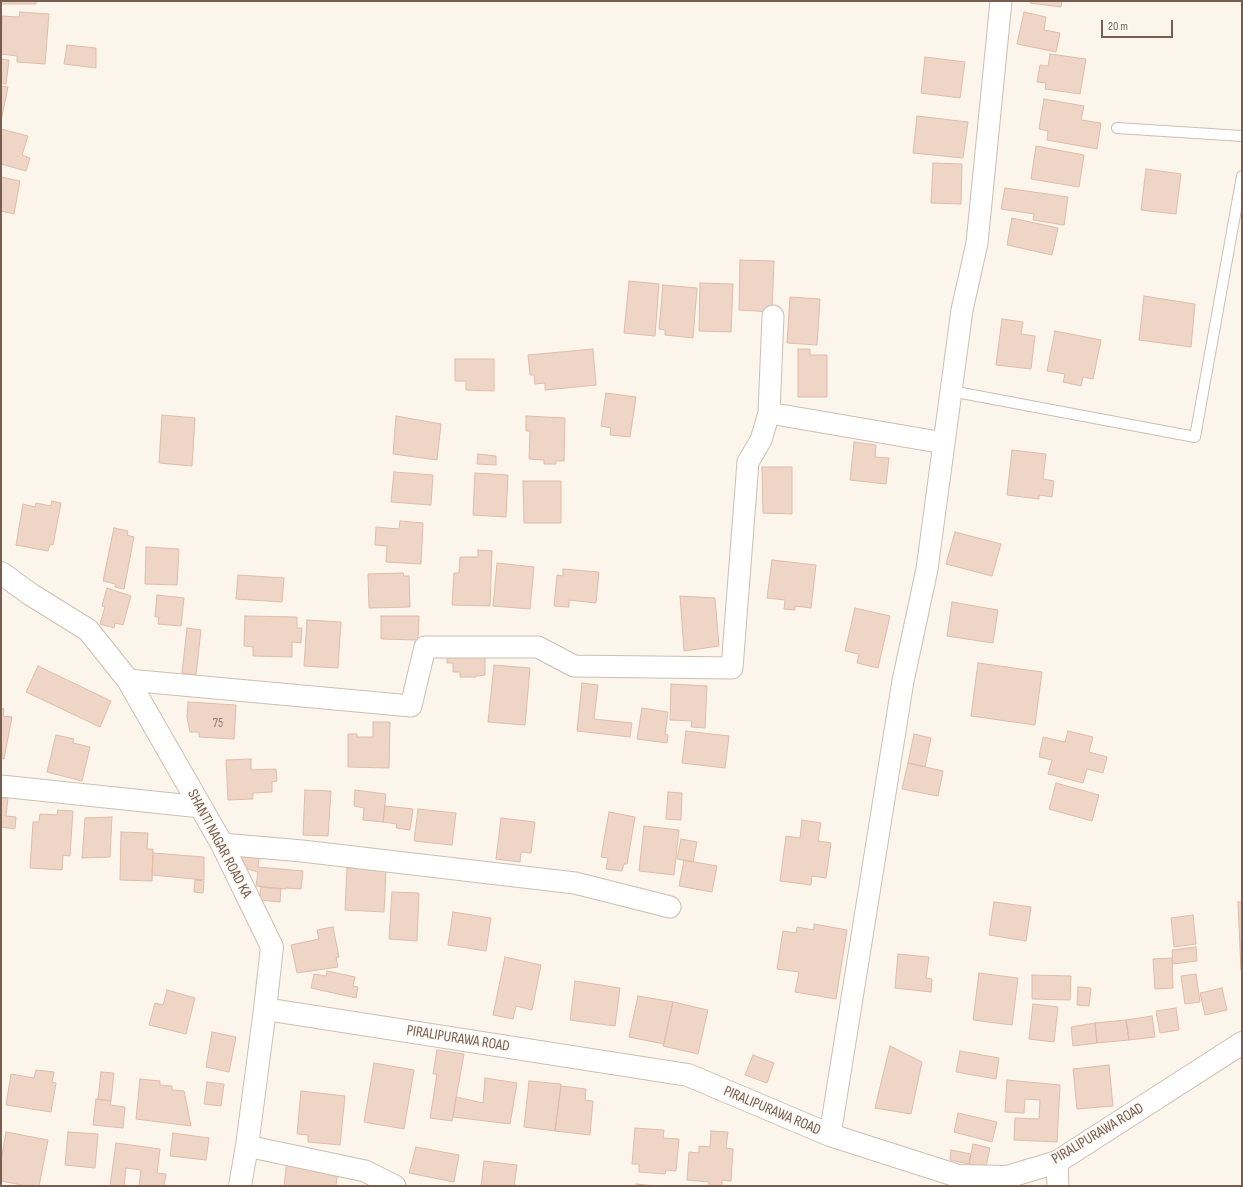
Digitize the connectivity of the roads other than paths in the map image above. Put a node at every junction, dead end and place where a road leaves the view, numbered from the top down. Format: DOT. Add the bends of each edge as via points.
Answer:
graph roads {
  1 [pos="1001,1"];
  2 [pos="1117,128"];
  3 [pos="1242,136"];
  4 [pos="1242,176"];
  5 [pos="773,316"];
  6 [pos="951,391"];
  7 [pos="769,413"];
  8 [pos="944,443"];
  9 [pos="1,573"];
  10 [pos="128,680"];
  11 [pos="1,786"];
  12 [pos="201,807"];
  13 [pos="222,844"];
  14 [pos="670,907"];
  15 [pos="265,1009"];
  16 [pos="1242,1043"];
  17 [pos="830,1135"];
  18 [pos="247,1146"];
  19 [pos="1057,1162"];
  20 [pos="240,1186"];
  21 [pos="395,1186"];
  22 [pos="1058,1186"];
  1 -- 6 [label="street" via="976,243 962,310"];
  2 -- 3 [label="lane"];
  4 -- 6 [label="lane" via="1195,437"];
  5 -- 7 [label="street"];
  6 -- 8 [label="street"];
  7 -- 8 [label="street"];
  7 -- 10 [label="street" via="761,440 748,462 732,668 574,666 538,647 425,647 411,706"];
  8 -- 17 [label="street" via="927,569 903,681"];
  9 -- 10 [label="street, SHANTI NAGAR ROAD KA" via="88,630"];
  10 -- 12 [label="street, SHANTI NAGAR ROAD KA"];
  11 -- 12 [label="street"];
  12 -- 13 [label="street, SHANTI NAGAR ROAD KA"];
  13 -- 14 [label="street" via="575,883"];
  13 -- 15 [label="street, SHANTI NAGAR ROAD KA" via="272,947"];
  15 -- 17 [label="street, PIRALIPURAWA ROAD" via="688,1075"];
  15 -- 18 [label="street, SHANTI NAGAR ROAD KA"];
  16 -- 19 [label="street, PIRALIPURAWA ROAD"];
  17 -- 19 [label="street, PIRALIPURAWA ROAD" via="958,1176 1007,1177"];
  18 -- 20 [label="street, SHANTI NAGAR ROAD KA"];
  18 -- 21 [label="street" via="365,1171"];
  19 -- 22 [label="street"];
}
